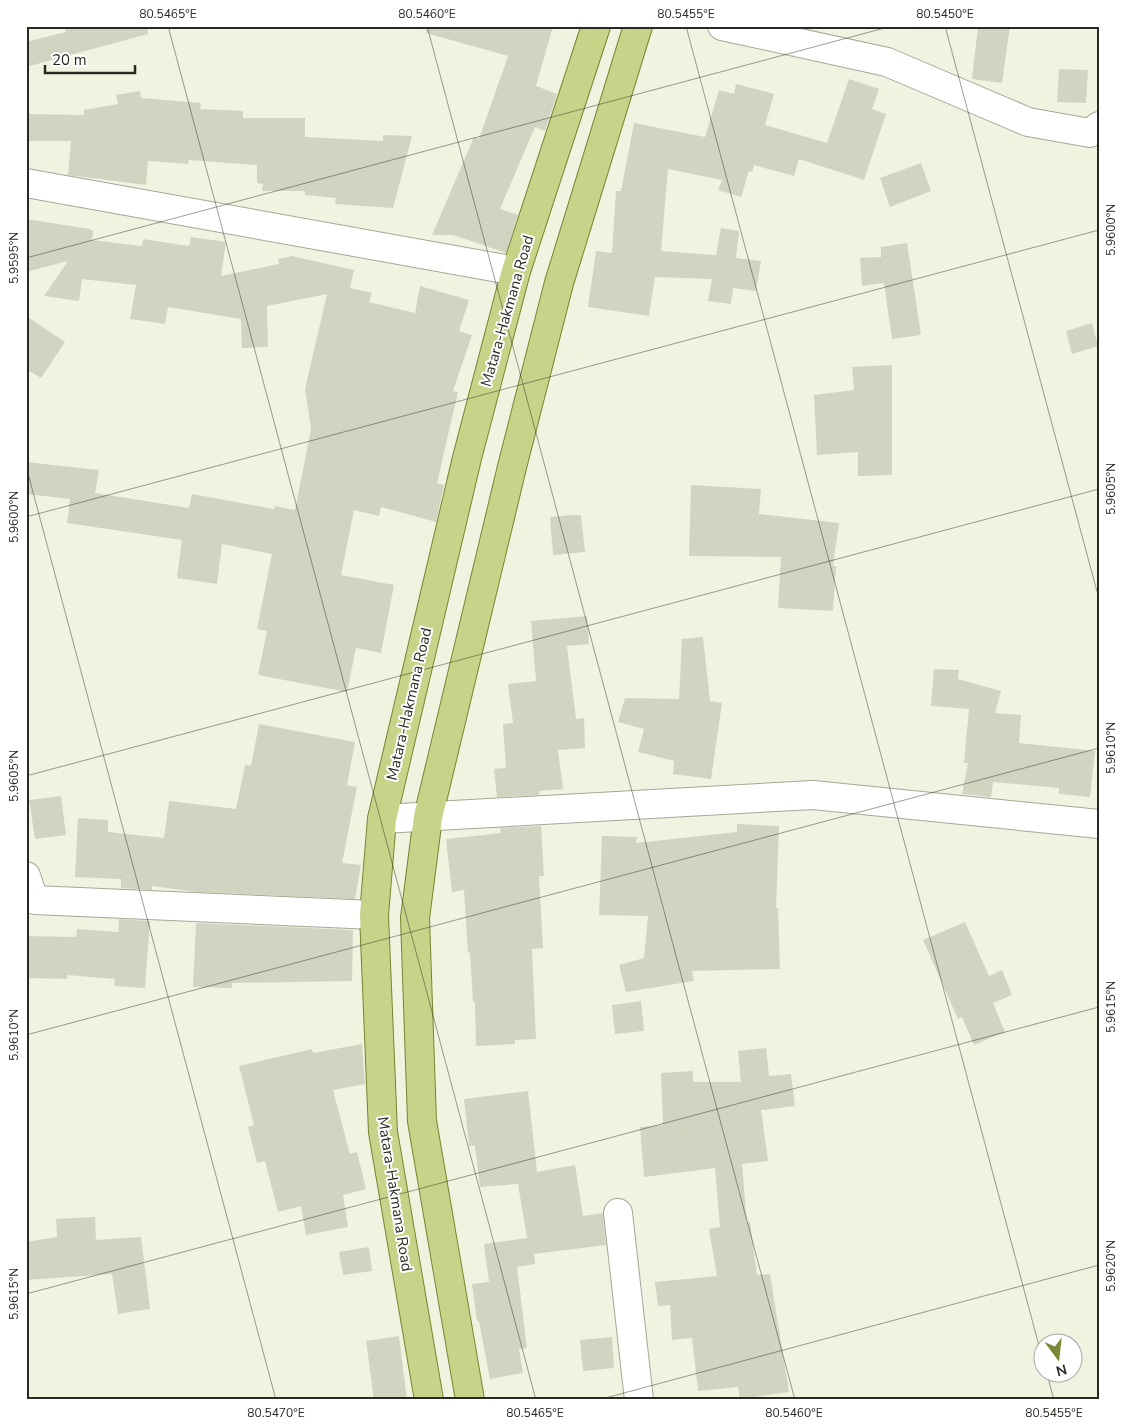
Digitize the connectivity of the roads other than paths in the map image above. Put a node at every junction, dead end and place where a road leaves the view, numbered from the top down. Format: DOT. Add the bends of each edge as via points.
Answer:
graph roads {
  1 [pos="596,26"];
  2 [pos="638,26"];
  3 [pos="722,26"];
  4 [pos="1099,126"];
  5 [pos="26,184"];
  6 [pos="516,271"];
  7 [pos="428,817"];
  8 [pos="382,819"];
  9 [pos="1099,824"];
  10 [pos="26,876"];
  11 [pos="374,915"];
  12 [pos="618,1213"];
  13 [pos="429,1400"];
  14 [pos="470,1400"];
  15 [pos="638,1400"];
  1 -- 6 [label="main road, Matara-Hakmana Road"];
  2 -- 7 [label="main road" via="559,283"];
  3 -- 4 [label="street" via="887,62 1028,122 1090,133"];
  5 -- 6 [label="street"];
  6 -- 8 [label="main road, Matara-Hakmana Road" via="467,458"];
  7 -- 8 [label="street"];
  7 -- 9 [label="street" via="813,795"];
  7 -- 14 [label="main road" via="415,918 422,1121"];
  8 -- 11 [label="main road, Matara-Hakmana Road"];
  10 -- 11 [label="street" via="34,900"];
  11 -- 13 [label="main road, Matara-Hakmana Road" via="383,1132"];
  12 -- 15 [label="street"];
}
